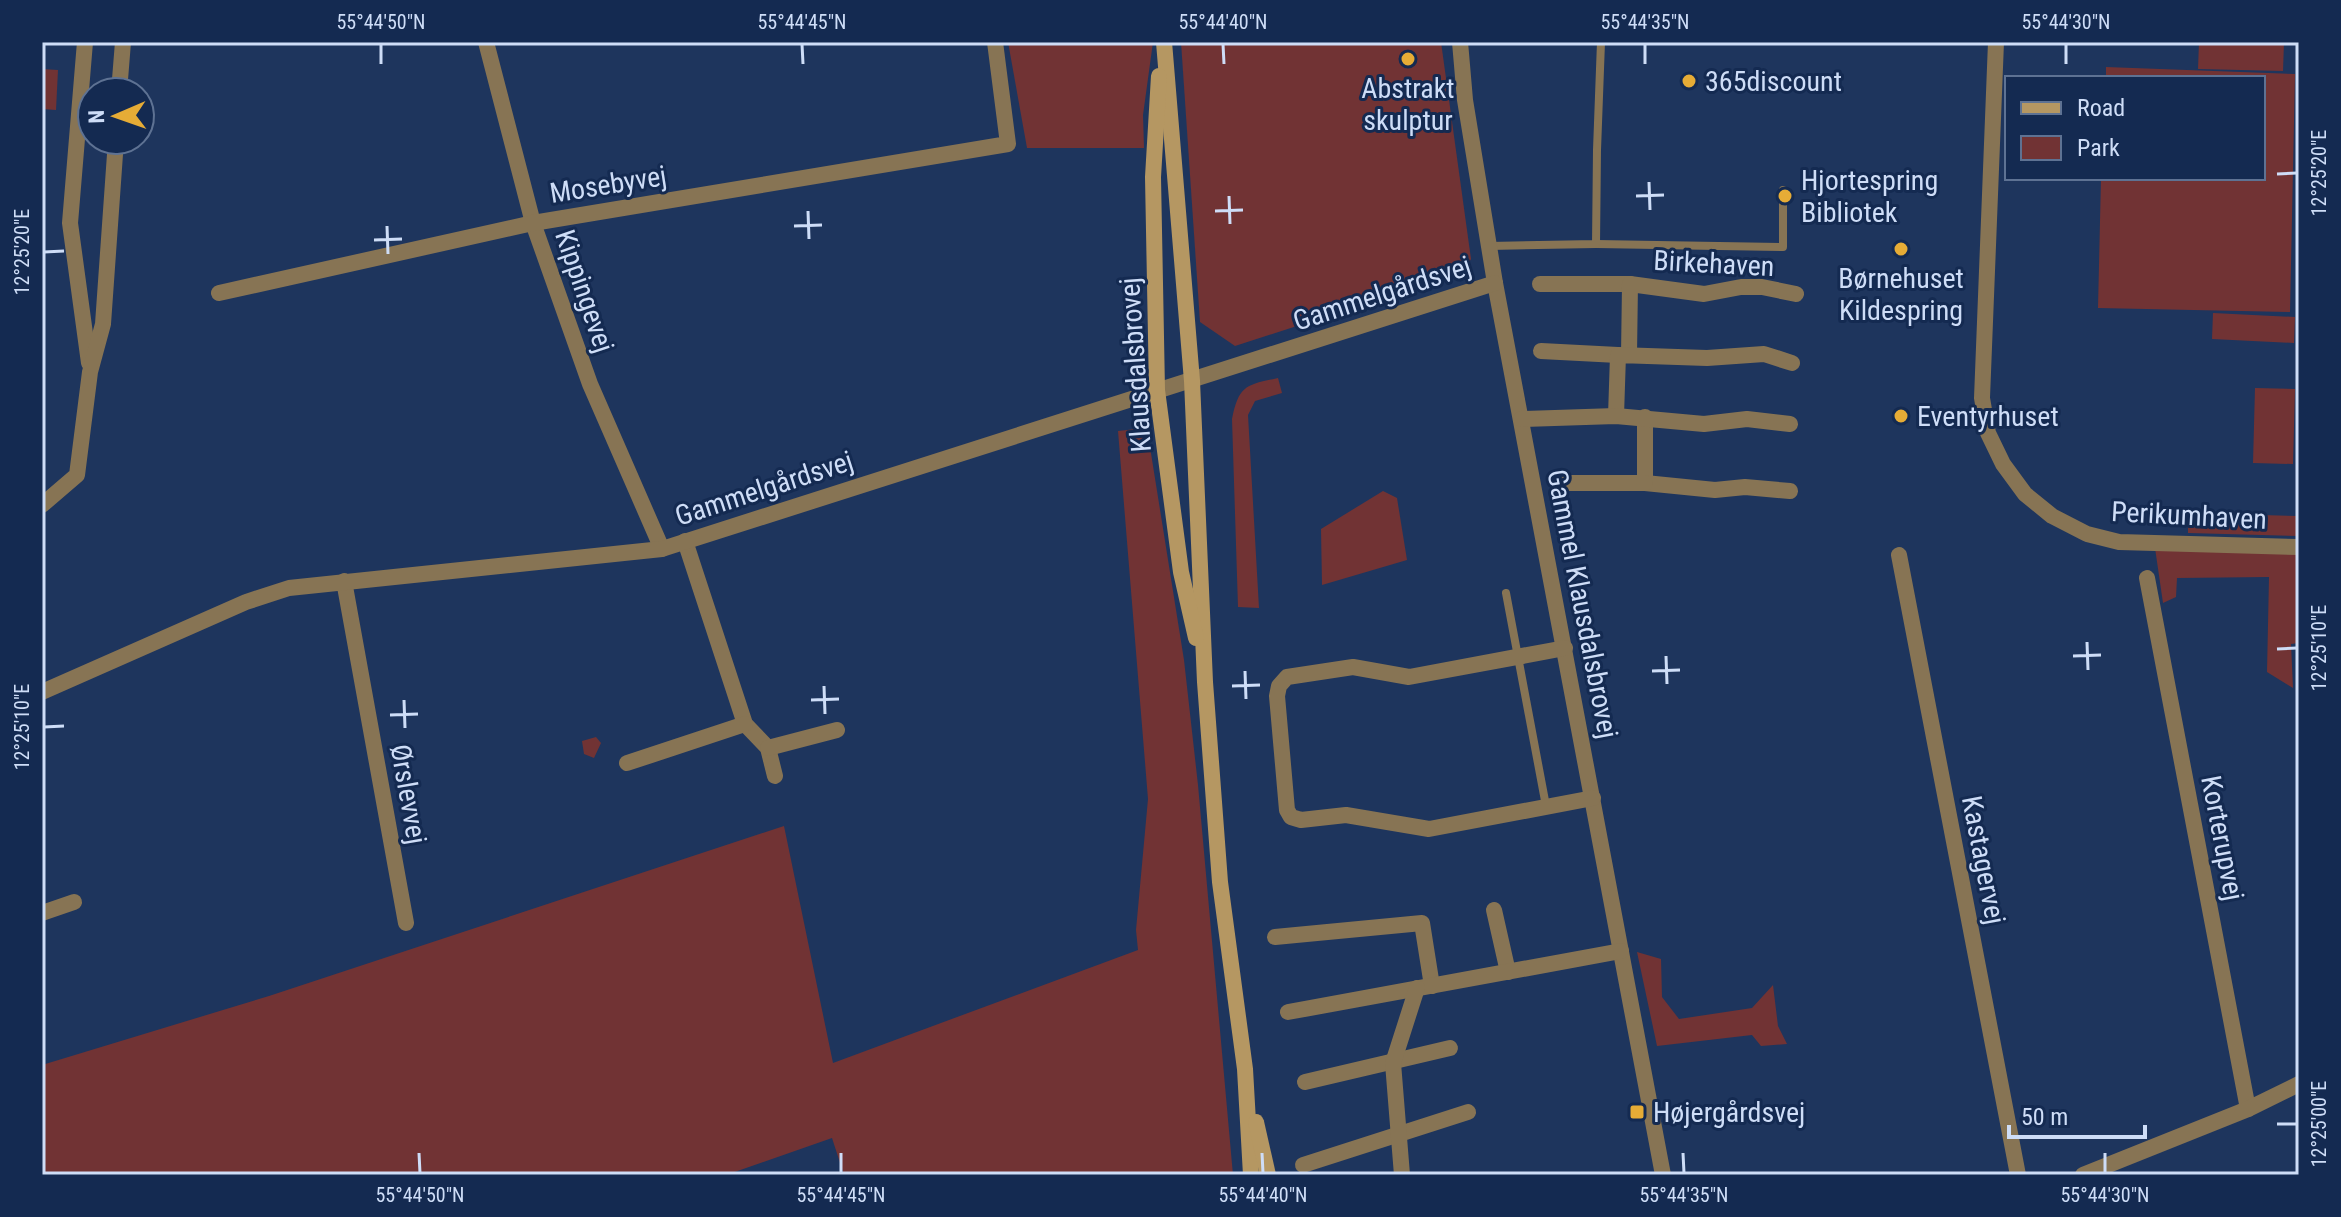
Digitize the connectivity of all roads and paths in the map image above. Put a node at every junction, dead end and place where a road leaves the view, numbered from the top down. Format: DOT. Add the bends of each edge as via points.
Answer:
graph roads {
  1 [pos="85,42"];
  2 [pos="123,42"];
  3 [pos="486,42"];
  4 [pos="995,42"];
  5 [pos="1162,42"];
  6 [pos="1460,42"];
  7 [pos="1601,42"];
  8 [pos="1996,42"];
  9 [pos="120,76"];
  10 [pos="115,156"];
  11 [pos="1783,190"];
  12 [pos="533,223"];
  13 [pos="1596,244"];
  14 [pos="1489,246"];
  15 [pos="1495,283"];
  16 [pos="1540,284"];
  17 [pos="1630,284"];
  18 [pos="219,293"];
  19 [pos="1796,294"];
  20 [pos="1541,351"];
  21 [pos="1624,355"];
  22 [pos="1792,363"];
  23 [pos="90,372"];
  24 [pos="1192,381"];
  25 [pos="1157,390"];
  26 [pos="1616,416"];
  27 [pos="1645,417"];
  28 [pos="1521,419"];
  29 [pos="1790,424"];
  30 [pos="1568,483"];
  31 [pos="1645,483"];
  32 [pos="1790,491"];
  33 [pos="42,505"];
  34 [pos="685,541"];
  35 [pos="2299,547"];
  36 [pos="662,549"];
  37 [pos="1899,555"];
  38 [pos="2147,578"];
  39 [pos="344,581"];
  40 [pos="1506,593"];
  41 [pos="1565,648"];
  42 [pos="1518,657"];
  43 [pos="1205,682"];
  44 [pos="43,688"];
  45 [pos="745,724"];
  46 [pos="837,730"];
  47 [pos="768,748"];
  48 [pos="627,763"];
  49 [pos="775,776"];
  50 [pos="1593,798"];
  51 [pos="1546,807"];
  52 [pos="74,902"];
  53 [pos="1494,910"];
  54 [pos="42,913"];
  55 [pos="406,923"];
  56 [pos="1275,937"];
  57 [pos="1621,951"];
  58 [pos="1508,972"];
  59 [pos="1424,987"];
  60 [pos="1288,1012"];
  61 [pos="1450,1048"];
  62 [pos="1393,1063"];
  63 [pos="1245,1069"];
  64 [pos="1305,1082"];
  65 [pos="2299,1084"];
  66 [pos="2248,1109"];
  67 [pos="1468,1112"];
  68 [pos="1399,1135"];
  69 [pos="1303,1165"];
  70 [pos="1251,1175"];
  71 [pos="1268,1175"];
  72 [pos="1402,1175"];
  73 [pos="1663,1175"];
  74 [pos="2018,1175"];
  75 [pos="2083,1175"];
  1 -- 23 [label="street" via="70,223"];
  2 -- 9 [label="street"];
  3 -- 12 [label="street, Kippingevej"];
  4 -- 12 [label="street, Mosebyvej" via="1008,144"];
  5 -- 24 [label="street, Klausdalsbrovej"];
  5 -- 25 [label="street, Klausdalsbrovej" via="1153,177"];
  6 -- 14 [label="street, Gammel Klausdalsbrovej"];
  7 -- 13 [label="lane"];
  8 -- 35 [label="street, Perikumhaven" via="1982,398 1988,433 2003,464 2025,494 2087,534 2119,542"];
  10 -- 23 [label="street" via="103,324"];
  11 -- 13 [label="lane" via="1783,247"];
  12 -- 18 [label="street, Mosebyvej"];
  12 -- 36 [label="street, Kippingevej" via="590,384"];
  13 -- 14 [label="lane"];
  14 -- 15 [label="street, Gammel Klausdalsbrovej"];
  15 -- 24 [label="street, Gammelgårdsvej"];
  15 -- 28 [label="street, Gammel Klausdalsbrovej"];
  16 -- 17 [label="street, Birkehaven"];
  17 -- 19 [label="street, Birkehaven" via="1704,294 1741,287"];
  17 -- 21 [label="street, Birkehaven"];
  20 -- 21 [label="street"];
  21 -- 22 [label="street" via="1764,354"];
  21 -- 26 [label="street, Birkehaven"];
  23 -- 33 [label="street" via="77,475"];
  24 -- 25 [label="street, Gammelgårdsvej"];
  24 -- 43 [label="street, Klausdalsbrovej"];
  25 -- 34 [label="street, Gammelgårdsvej"];
  25 -- 43 [label="street, Klausdalsbrovej" via="1181,572"];
  26 -- 27 [label="street"];
  26 -- 28 [label="street"];
  27 -- 29 [label="street" via="1704,424 1747,419"];
  27 -- 31 [label="street"];
  28 -- 41 [label="street, Gammel Klausdalsbrovej"];
  30 -- 31 [label="street"];
  31 -- 32 [label="street"];
  34 -- 36 [label="street, Gammelgårdsvej"];
  34 -- 45 [label="street"];
  36 -- 39 [label="street, Gammelgårdsvej"];
  37 -- 74 [label="street, Kastagervej"];
  38 -- 66 [label="street, Korterupvej"];
  39 -- 44 [label="street, Gammelgårdsvej" via="289,588 246,602"];
  39 -- 55 [label="street, Ørslevvej"];
  40 -- 42 [label="lane"];
  41 -- 42 [label="street"];
  41 -- 50 [label="street, Gammel Klausdalsbrovej"];
  42 -- 51 [label="lane"];
  42 -- 51 [label="street" via="1409,677 1353,667 1287,677 1277,696 1287,810 1301,820 1346,815 1429,829"];
  43 -- 63 [label="street, Klausdalsbrovej" via="1220,882"];
  45 -- 47 [label="street"];
  45 -- 48 [label="street"];
  46 -- 47 [label="street"];
  47 -- 49 [label="street"];
  50 -- 51 [label="street"];
  50 -- 57 [label="street, Gammel Klausdalsbrovej"];
  52 -- 54 [label="street"];
  53 -- 58 [label="street"];
  56 -- 59 [label="street" via="1422,923"];
  57 -- 58 [label="street"];
  57 -- 73 [label="street, Gammel Klausdalsbrovej"];
  58 -- 59 [label="street"];
  59 -- 60 [label="street"];
  59 -- 62 [label="street"];
  61 -- 62 [label="street"];
  62 -- 64 [label="street"];
  62 -- 68 [label="street"];
  63 -- 70 [label="street, Klausdalsbrovej"];
  63 -- 71 [label="street, Klausdalsbrovej"];
  65 -- 66 [label="street"];
  66 -- 75 [label="street"];
  67 -- 68 [label="street"];
  68 -- 69 [label="street"];
  68 -- 72 [label="street"];
}
